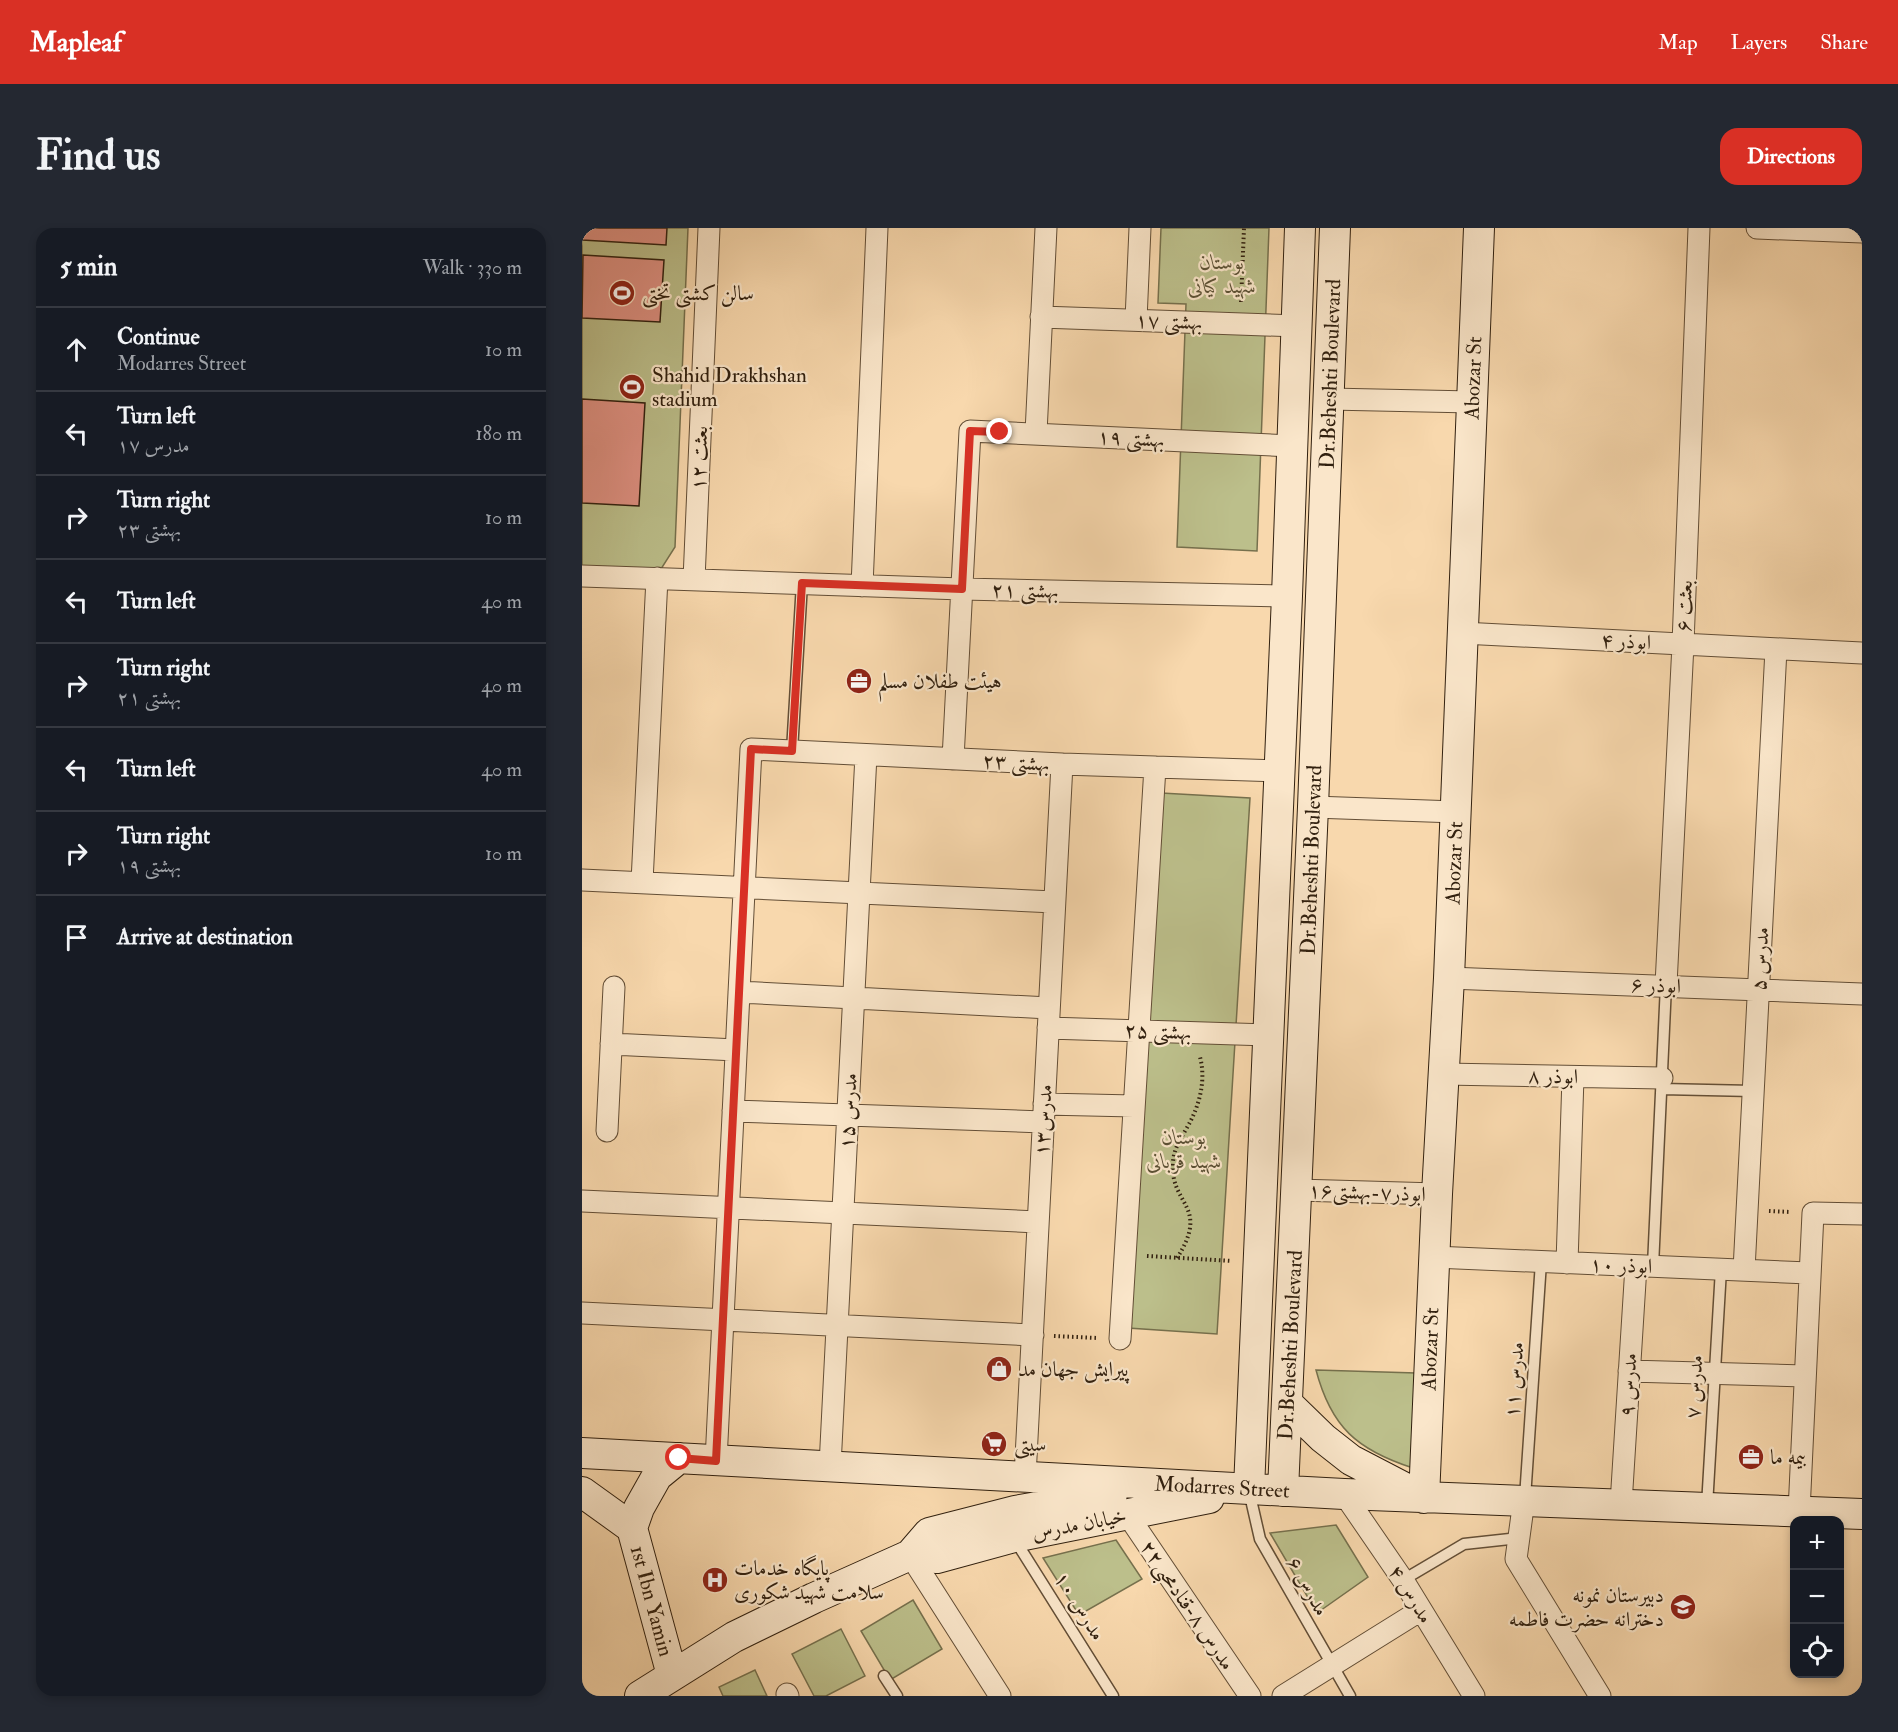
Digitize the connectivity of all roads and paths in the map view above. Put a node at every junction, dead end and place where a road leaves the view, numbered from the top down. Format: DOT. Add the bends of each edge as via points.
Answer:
graph roads {
  1 [pos="709,228"];
  2 [pos="877,228"];
  3 [pos="1046,228"];
  4 [pos="1140,228"];
  5 [pos="1244,228"];
  6 [pos="1300,228"];
  7 [pos="1335,228"];
  8 [pos="1479,228"];
  9 [pos="1699,228"];
  10 [pos="1757,228"];
  11 [pos="1862,232"];
  12 [pos="1041,317"];
  13 [pos="1136,320"];
  14 [pos="1240,324"];
  15 [pos="1297,326"];
  16 [pos="1329,399"];
  17 [pos="1472,402"];
  18 [pos="1036,433"];
  19 [pos="1291,446"];
  20 [pos="582,576"];
  21 [pos="657,578"];
  22 [pos="694,580"];
  23 [pos="802,583"];
  24 [pos="862,586"];
  25 [pos="962,589"];
  26 [pos="1287,596"];
  27 [pos="1462,633"];
  28 [pos="1683,644"];
  29 [pos="1776,649"];
  30 [pos="1862,653"];
  31 [pos="792,751"];
  32 [pos="866,755"];
  33 [pos="953,759"];
  34 [pos="1062,764"];
  35 [pos="1155,767"];
  36 [pos="1280,771"];
  37 [pos="1313,807"];
  38 [pos="1456,812"];
  39 [pos="582,880"];
  40 [pos="642,882"];
  41 [pos="745,887"];
  42 [pos="859,893"];
  43 [pos="1054,902"];
  44 [pos="1449,978"];
  45 [pos="1666,985"];
  46 [pos="614,987"];
  47 [pos="1759,989"];
  48 [pos="739,992"];
  49 [pos="1862,994"];
  50 [pos="853,998"];
  51 [pos="1049,1018"];
  52 [pos="1139,1031"];
  53 [pos="1193,1032"];
  54 [pos="1268,1035"];
  55 [pos="611,1044"];
  56 [pos="736,1050"];
  57 [pos="1444,1074"];
  58 [pos="1574,1077"];
  59 [pos="1662,1084"];
  60 [pos="1753,1091"];
  61 [pos="1134,1106"];
  62 [pos="733,1111"];
  63 [pos="1044,1113"];
  64 [pos="848,1114"];
  65 [pos="607,1131"];
  66 [pos="1297,1191"];
  67 [pos="1437,1194"];
  68 [pos="582,1201"];
  69 [pos="728,1208"];
  70 [pos="1747,1210"];
  71 [pos="843,1213"];
  72 [pos="1813,1213"];
  73 [pos="1862,1214"];
  74 [pos="1038,1222"];
  75 [pos="1125,1255"];
  76 [pos="1434,1257"];
  77 [pos="1177,1258"];
  78 [pos="1258,1262"];
  79 [pos="1541,1262"];
  80 [pos="1567,1263"];
  81 [pos="1644,1266"];
  82 [pos="1721,1269"];
  83 [pos="1744,1270"];
  84 [pos="1809,1273"];
  85 [pos="582,1313"];
  86 [pos="722,1320"];
  87 [pos="837,1325"];
  88 [pos="1033,1335"];
  89 [pos="1120,1339"];
  90 [pos="1254,1352"];
  91 [pos="1289,1353"];
  92 [pos="1629,1371"];
  93 [pos="1714,1373"];
  94 [pos="1805,1376"];
  95 [pos="1288,1404"];
  96 [pos="582,1453"];
  97 [pos="679,1458"];
  98 [pos="716,1461"];
  99 [pos="830,1466"];
  100 [pos="1025,1477"];
  101 [pos="1171,1485"];
  102 [pos="1249,1490"];
  103 [pos="1283,1491"];
  104 [pos="582,1492"];
  105 [pos="1344,1494"];
  106 [pos="1424,1498"];
  107 [pos="1524,1500"];
  108 [pos="1621,1504"];
  109 [pos="1706,1508"];
  110 [pos="1799,1512"];
  111 [pos="1127,1514"];
  112 [pos="1862,1514"];
  113 [pos="632,1528"];
  114 [pos="1014,1537"];
  115 [pos="1519,1538"];
  116 [pos="910,1555"];
  117 [pos="1403,1580"];
  118 [pos="1421,1610"];
  119 [pos="1331,1666"];
  120 [pos="672,1675"];
  121 [pos="884,1676"];
  122 [pos="639,1696"];
  123 [pos="897,1696"];
  124 [pos="1000,1696"];
  125 [pos="1113,1696"];
  126 [pos="1250,1696"];
  127 [pos="1283,1696"];
  128 [pos="1350,1696"];
  129 [pos="1474,1696"];
  130 [pos="1600,1696"];
  1 -- 22 [label="street, بعثت ۱۲"];
  2 -- 24 [label="street"];
  3 -- 12 [label="street"];
  4 -- 13 [label="street"];
  5 -- 14 [label="path"];
  6 -- 15 [label="main road, Dr.Beheshti Boulevard"];
  7 -- 16 [label="main road, Dr.Beheshti Boulevard"];
  8 -- 17 [label="main road, Abozar St"];
  9 -- 28 [label="street, بعثت ۶"];
  10 -- 11 [label="street"];
  12 -- 13 [label="street, بهشتی ۱۷"];
  12 -- 18 [label="street"];
  13 -- 14 [label="street, بهشتی ۱۷"];
  14 -- 15 [label="street, بهشتی ۱۷"];
  15 -- 19 [label="main road, Dr.Beheshti Boulevard"];
  16 -- 17 [label="street"];
  16 -- 37 [label="main road, Dr.Beheshti Boulevard"];
  17 -- 27 [label="main road, Abozar St"];
  18 -- 19 [label="street, بهشتی ۱۹"];
  18 -- 25 [label="street, بهشتی ۱۹" via="970,431"];
  19 -- 26 [label="main road, Dr.Beheshti Boulevard"];
  20 -- 21 [label="street, بهشتی ۲۱"];
  21 -- 22 [label="street, بهشتی ۲۱"];
  21 -- 40 [label="street"];
  22 -- 23 [label="street, بهشتی ۲۱"];
  23 -- 24 [label="street, بهشتی ۲۱"];
  23 -- 31 [label="lane"];
  24 -- 25 [label="street, بهشتی ۲۱"];
  25 -- 26 [label="street, بهشتی ۲۱"];
  25 -- 33 [label="street"];
  26 -- 36 [label="main road, Dr.Beheshti Boulevard"];
  27 -- 28 [label="street, ابوذر ۴"];
  27 -- 38 [label="main road, Abozar St"];
  28 -- 29 [label="street, ابوذر ۴"];
  28 -- 45 [label="street, بعثت ۶"];
  29 -- 30 [label="street, ابوذر ۴"];
  29 -- 47 [label="street, مدرس ۵"];
  31 -- 32 [label="street, بهشتی ۲۳"];
  31 -- 41 [label="street, بهشتی ۲۳" via="751,749"];
  32 -- 33 [label="street, بهشتی ۲۳"];
  32 -- 42 [label="street, مدرس ۱۵"];
  33 -- 34 [label="street, بهشتی ۲۳"];
  34 -- 35 [label="street, بهشتی ۲۳"];
  34 -- 43 [label="street, مدرس۱۳"];
  35 -- 36 [label="street, بهشتی ۲۳"];
  35 -- 52 [label="street"];
  36 -- 54 [label="main road, Dr.Beheshti Boulevard"];
  37 -- 38 [label="street"];
  37 -- 66 [label="main road, Dr.Beheshti Boulevard"];
  38 -- 44 [label="main road, Abozar St"];
  39 -- 40 [label="street"];
  40 -- 41 [label="street"];
  41 -- 42 [label="street"];
  41 -- 48 [label="street"];
  42 -- 43 [label="street"];
  42 -- 50 [label="street, مدرس ۱۵"];
  43 -- 51 [label="street, مدرس۱۳"];
  44 -- 45 [label="street, ابوذر ۶"];
  44 -- 57 [label="main road, Abozar St"];
  45 -- 47 [label="street, ابوذر ۶"];
  45 -- 59 [label="lane"];
  46 -- 55 [label="street"];
  47 -- 49 [label="street, ابوذر ۶"];
  47 -- 60 [label="street, مدرس ۵"];
  48 -- 50 [label="street, بهشتی ۲۵"];
  48 -- 56 [label="street"];
  50 -- 51 [label="street, بهشتی ۲۵"];
  50 -- 64 [label="street, مدرس ۱۵"];
  51 -- 52 [label="street, بهشتی ۲۵"];
  51 -- 63 [label="street, مدرس۱۳"];
  52 -- 53 [label="street, بهشتی ۲۵"];
  52 -- 61 [label="street"];
  53 -- 54 [label="street, بهشتی ۲۵"];
  53 -- 77 [label="path" via="1203,1069 1197,1105 1181,1135 1172,1164 1176,1187 1191,1218 1189,1235"];
  54 -- 78 [label="main road, Dr.Beheshti Boulevard"];
  55 -- 56 [label="street"];
  55 -- 65 [label="street"];
  56 -- 62 [label="street"];
  57 -- 58 [label="street, ابوذر ۸"];
  57 -- 67 [label="main road, Abozar St"];
  58 -- 59 [label="street, ابوذر ۸"];
  58 -- 80 [label="street"];
  59 -- 60 [label="lane"];
  59 -- 81 [label="lane"];
  60 -- 70 [label="street, مدرس ۵"];
  61 -- 63 [label="street"];
  61 -- 75 [label="street"];
  62 -- 64 [label="street"];
  62 -- 69 [label="street"];
  63 -- 64 [label="street"];
  63 -- 74 [label="street, مدرس۱۳"];
  64 -- 71 [label="street, مدرس ۱۵"];
  66 -- 67 [label="street, ابوذر۷-بهشتی۱۶"];
  66 -- 91 [label="main road, Dr.Beheshti Boulevard"];
  67 -- 76 [label="main road, Abozar St"];
  68 -- 69 [label="street"];
  69 -- 71 [label="street"];
  69 -- 86 [label="street"];
  70 -- 72 [label="path"];
  70 -- 83 [label="street, مدرس ۵"];
  71 -- 74 [label="street"];
  71 -- 87 [label="street, مدرس ۱۵"];
  72 -- 73 [label="street"];
  72 -- 84 [label="street"];
  74 -- 88 [label="street, مدرس۱۳"];
  75 -- 77 [label="path"];
  75 -- 89 [label="street"];
  76 -- 79 [label="street, ابوذر ۱۰"];
  76 -- 106 [label="main road, Abozar St"];
  77 -- 78 [label="path"];
  78 -- 90 [label="main road, Dr.Beheshti Boulevard"];
  79 -- 80 [label="street, ابوذر ۱۰"];
  79 -- 107 [label="lane, مدرس ۱۱"];
  80 -- 81 [label="street, ابوذر ۱۰"];
  81 -- 82 [label="street, ابوذر ۱۰"];
  81 -- 92 [label="street, مدرس ۹"];
  82 -- 83 [label="street, ابوذر ۱۰"];
  82 -- 93 [label="lane, مدرس ۷"];
  83 -- 84 [label="street, ابوذر ۱۰"];
  84 -- 94 [label="street"];
  85 -- 86 [label="street"];
  86 -- 87 [label="street"];
  86 -- 98 [label="street"];
  87 -- 88 [label="street"];
  87 -- 99 [label="street, مدرس ۱۵"];
  88 -- 89 [label="path"];
  88 -- 100 [label="street, مدرس۱۳"];
  90 -- 91 [label="main road"];
  90 -- 102 [label="main road, Dr.Beheshti Boulevard"];
  91 -- 95 [label="main road, Dr.Beheshti Boulevard"];
  92 -- 93 [label="street"];
  92 -- 108 [label="street, مدرس ۹"];
  93 -- 94 [label="street"];
  93 -- 109 [label="lane, مدرس ۷"];
  94 -- 110 [label="street"];
  95 -- 103 [label="main road, Dr.Beheshti Boulevard"];
  95 -- 106 [label="main road" via="1351,1460"];
  96 -- 97 [label="main road, Modarres Street"];
  97 -- 98 [label="main road, Modarres Street"];
  97 -- 113 [label="main road" via="652,1483"];
  98 -- 99 [label="main road, Modarres Street"];
  99 -- 100 [label="main road, Modarres Street"];
  100 -- 101 [label="main road, Modarres Street"];
  101 -- 102 [label="main road, Modarres Street"];
  101 -- 116 [label="main road" via="1015,1511 929,1533"];
  102 -- 103 [label="main road, Modarres Street"];
  102 -- 111 [label="main road, خیابان مدرس"];
  102 -- 119 [label="lane, مدرس ۶" via="1260,1539"];
  103 -- 105 [label="main road, Modarres Street"];
  104 -- 113 [label="main road"];
  105 -- 106 [label="main road, Modarres Street"];
  105 -- 117 [label="street, مدرس ۴"];
  106 -- 107 [label="main road, Modarres Street"];
  107 -- 108 [label="main road, Modarres Street"];
  107 -- 115 [label="street"];
  108 -- 109 [label="main road, Modarres Street"];
  109 -- 110 [label="main road, Modarres Street"];
  110 -- 112 [label="main road, Modarres Street"];
  111 -- 114 [label="main road, خیابان مدرس"];
  111 -- 126 [label="street, مدرس ۸-قنادمحبی۲۲"];
  113 -- 120 [label="main road, 1st Ibn Yamin"];
  114 -- 116 [label="main road, خیابان مدرس" via="937,1558"];
  114 -- 125 [label="lane, مدرس ۱۰"];
  115 -- 117 [label="lane" via="1464,1544"];
  115 -- 130 [label="street" via="1516,1559"];
  116 -- 120 [label="main road" via="734,1637"];
  116 -- 124 [label="street"];
  117 -- 118 [label="street, مدرس ۴"];
  118 -- 119 [label="street"];
  118 -- 129 [label="street, مدرس ۴"];
  119 -- 127 [label="street"];
  119 -- 128 [label="lane, مدرس ۶"];
  120 -- 122 [label="main road"];
  121 -- 123 [label="lane"];
}
